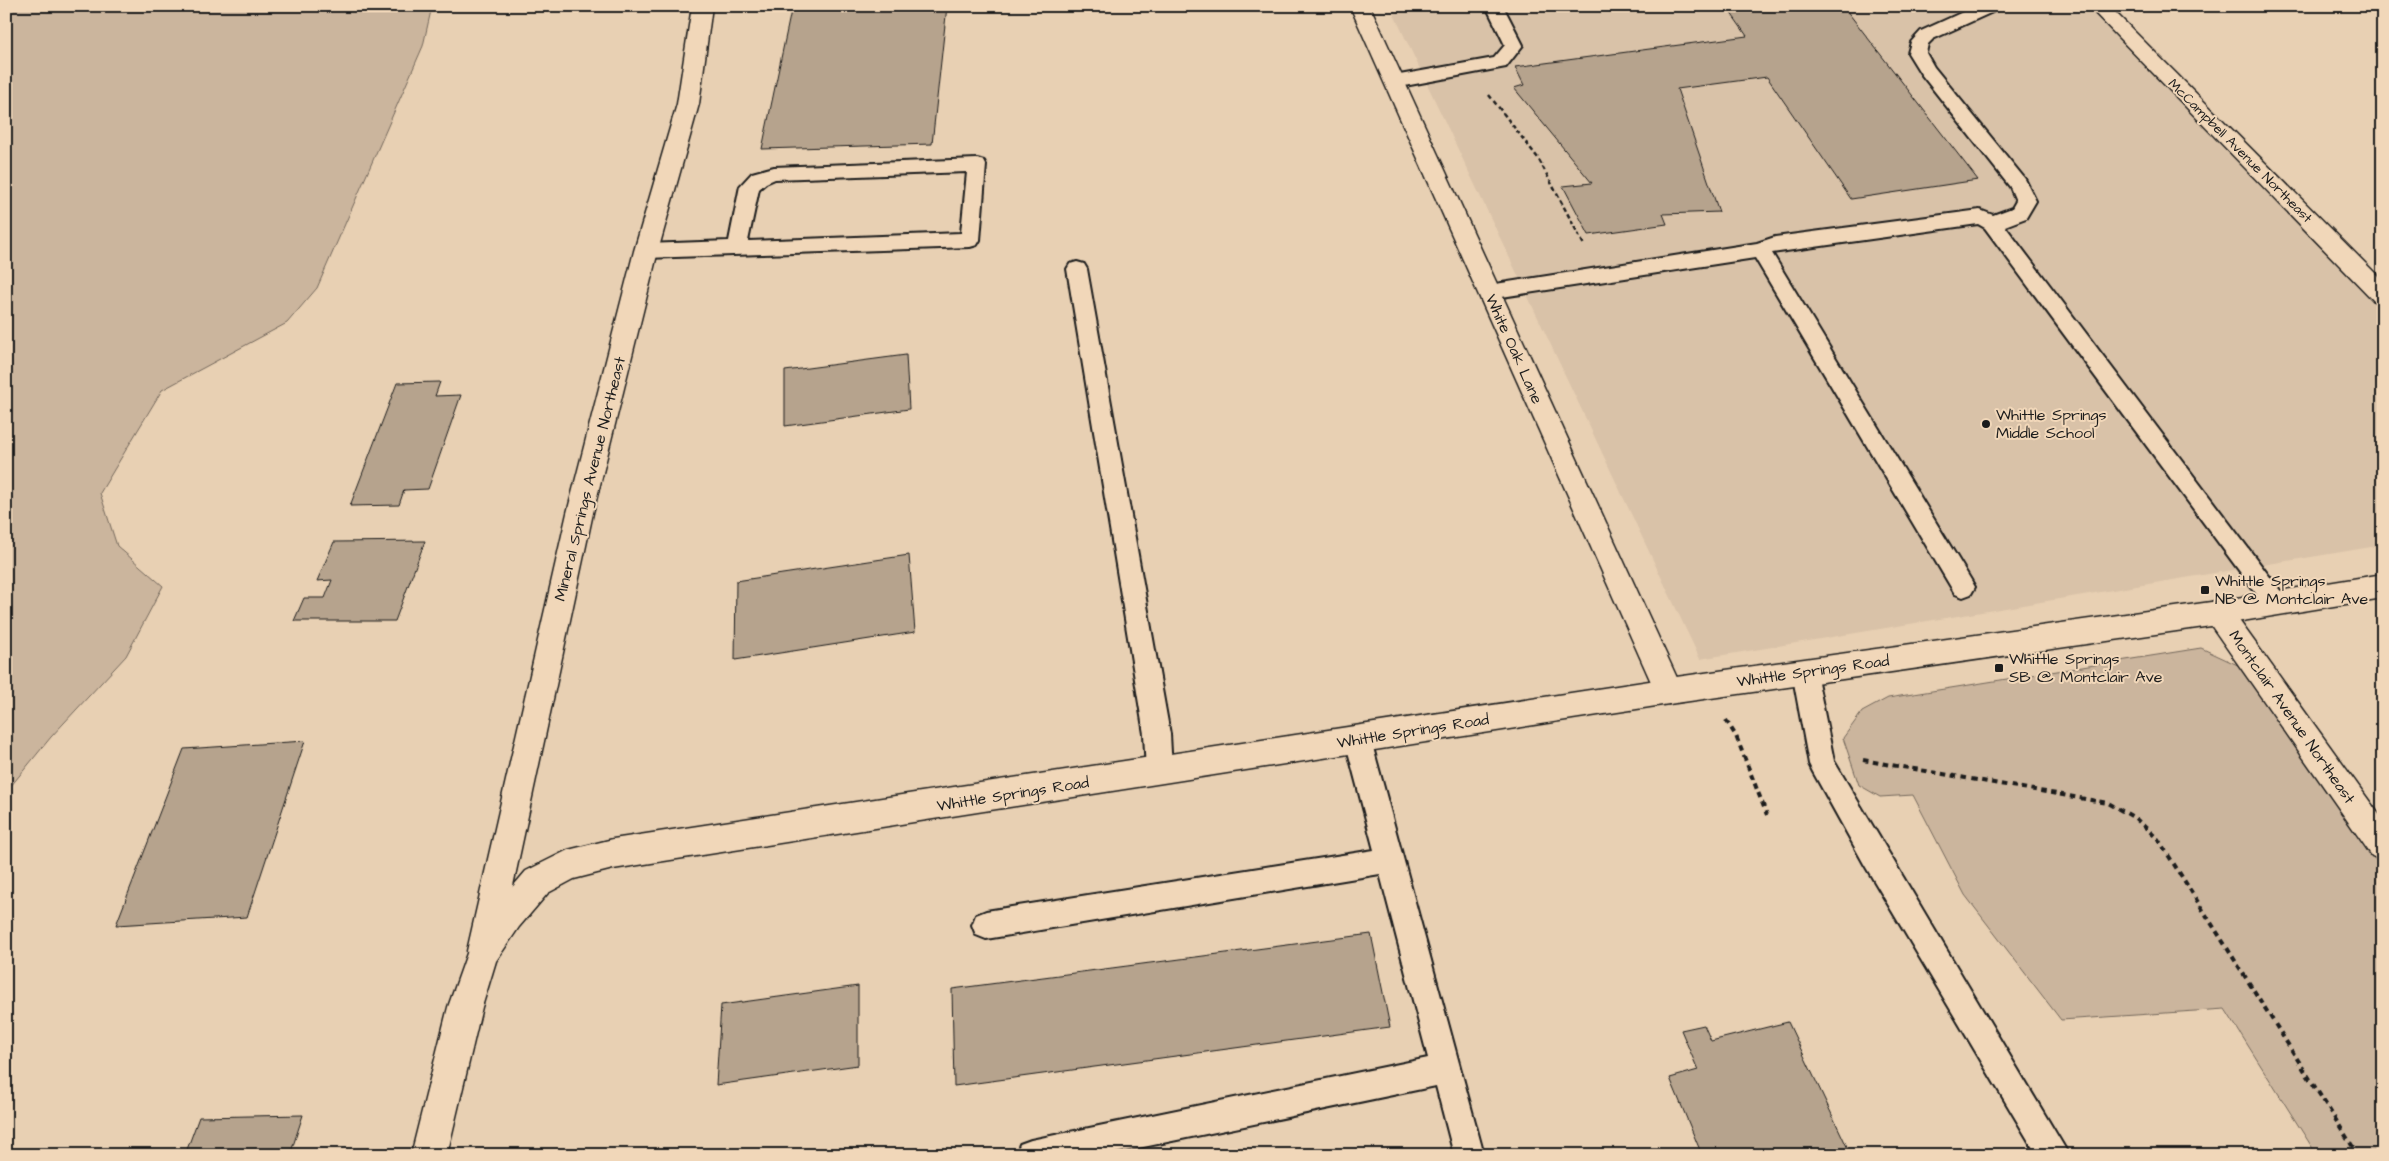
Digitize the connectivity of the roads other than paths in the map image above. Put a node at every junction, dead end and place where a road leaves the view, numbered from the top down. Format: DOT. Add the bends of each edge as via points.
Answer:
graph roads {
  1 [pos="702,6"];
  2 [pos="1360,6"];
  3 [pos="1494,6"];
  4 [pos="1991,6"];
  5 [pos="2098,6"];
  6 [pos="1394,82"];
  7 [pos="1992,223"];
  8 [pos="737,248"];
  9 [pos="1760,250"];
  10 [pos="646,251"];
  11 [pos="1077,269"];
  12 [pos="1489,292"];
  13 [pos="2383,296"];
  14 [pos="2383,586"];
  15 [pos="1963,587"];
  16 [pos="2277,604"];
  17 [pos="2218,613"];
  18 [pos="1804,672"];
  19 [pos="1669,691"];
  20 [pos="1358,740"];
  21 [pos="1159,771"];
  22 [pos="2383,846"];
  23 [pos="1390,860"];
  24 [pos="986,925"];
  25 [pos="482,953"];
  26 [pos="1446,1070"];
  27 [pos="429,1155"];
  28 [pos="1031,1155"];
  29 [pos="1469,1155"];
  30 [pos="2054,1155"];
  1 -- 10 [label="street, Mineral Springs Avenue Northeast" via="688,104"];
  2 -- 6 [label="street, White Oak Lane"];
  3 -- 6 [label="lane" via="1514,45 1500,63"];
  4 -- 7 [label="lane" via="1927,35 1920,42 1918,53 1926,70 2018,184 2026,201 2019,213"];
  5 -- 13 [label="street, McCampbell Avenue Northeast"];
  6 -- 12 [label="street, White Oak Lane"];
  7 -- 9 [label="lane" via="1972,217 1775,244"];
  7 -- 16 [label="lane"];
  8 -- 8 [label="lane" via="970,240 977,166 774,173 759,178 750,186"];
  8 -- 10 [label="lane"];
  9 -- 12 [label="lane"];
  9 -- 15 [label="lane"];
  10 -- 25 [label="street, Mineral Springs Avenue Northeast" via="580,513"];
  11 -- 21 [label="lane" via="1157,734"];
  12 -- 19 [label="street, White Oak Lane"];
  14 -- 16 [label="street, Whittle Springs Road"];
  16 -- 17 [label="street, Whittle Springs Road"];
  17 -- 18 [label="street, Whittle Springs Road"];
  17 -- 22 [label="street, Montclair Avenue Northeast"];
  18 -- 19 [label="street, Whittle Springs Road"];
  18 -- 30 [label="lane" via="1822,764"];
  19 -- 20 [label="street, Whittle Springs Road"];
  20 -- 21 [label="street, Whittle Springs Road"];
  20 -- 23 [label="lane"];
  21 -- 25 [label="street, Whittle Springs Road" via="613,854 568,865 536,882"];
  23 -- 24 [label="lane"];
  23 -- 26 [label="lane"];
  25 -- 27 [label="street" via="465,1007"];
  26 -- 28 [label="lane"];
  26 -- 29 [label="lane"];
}
